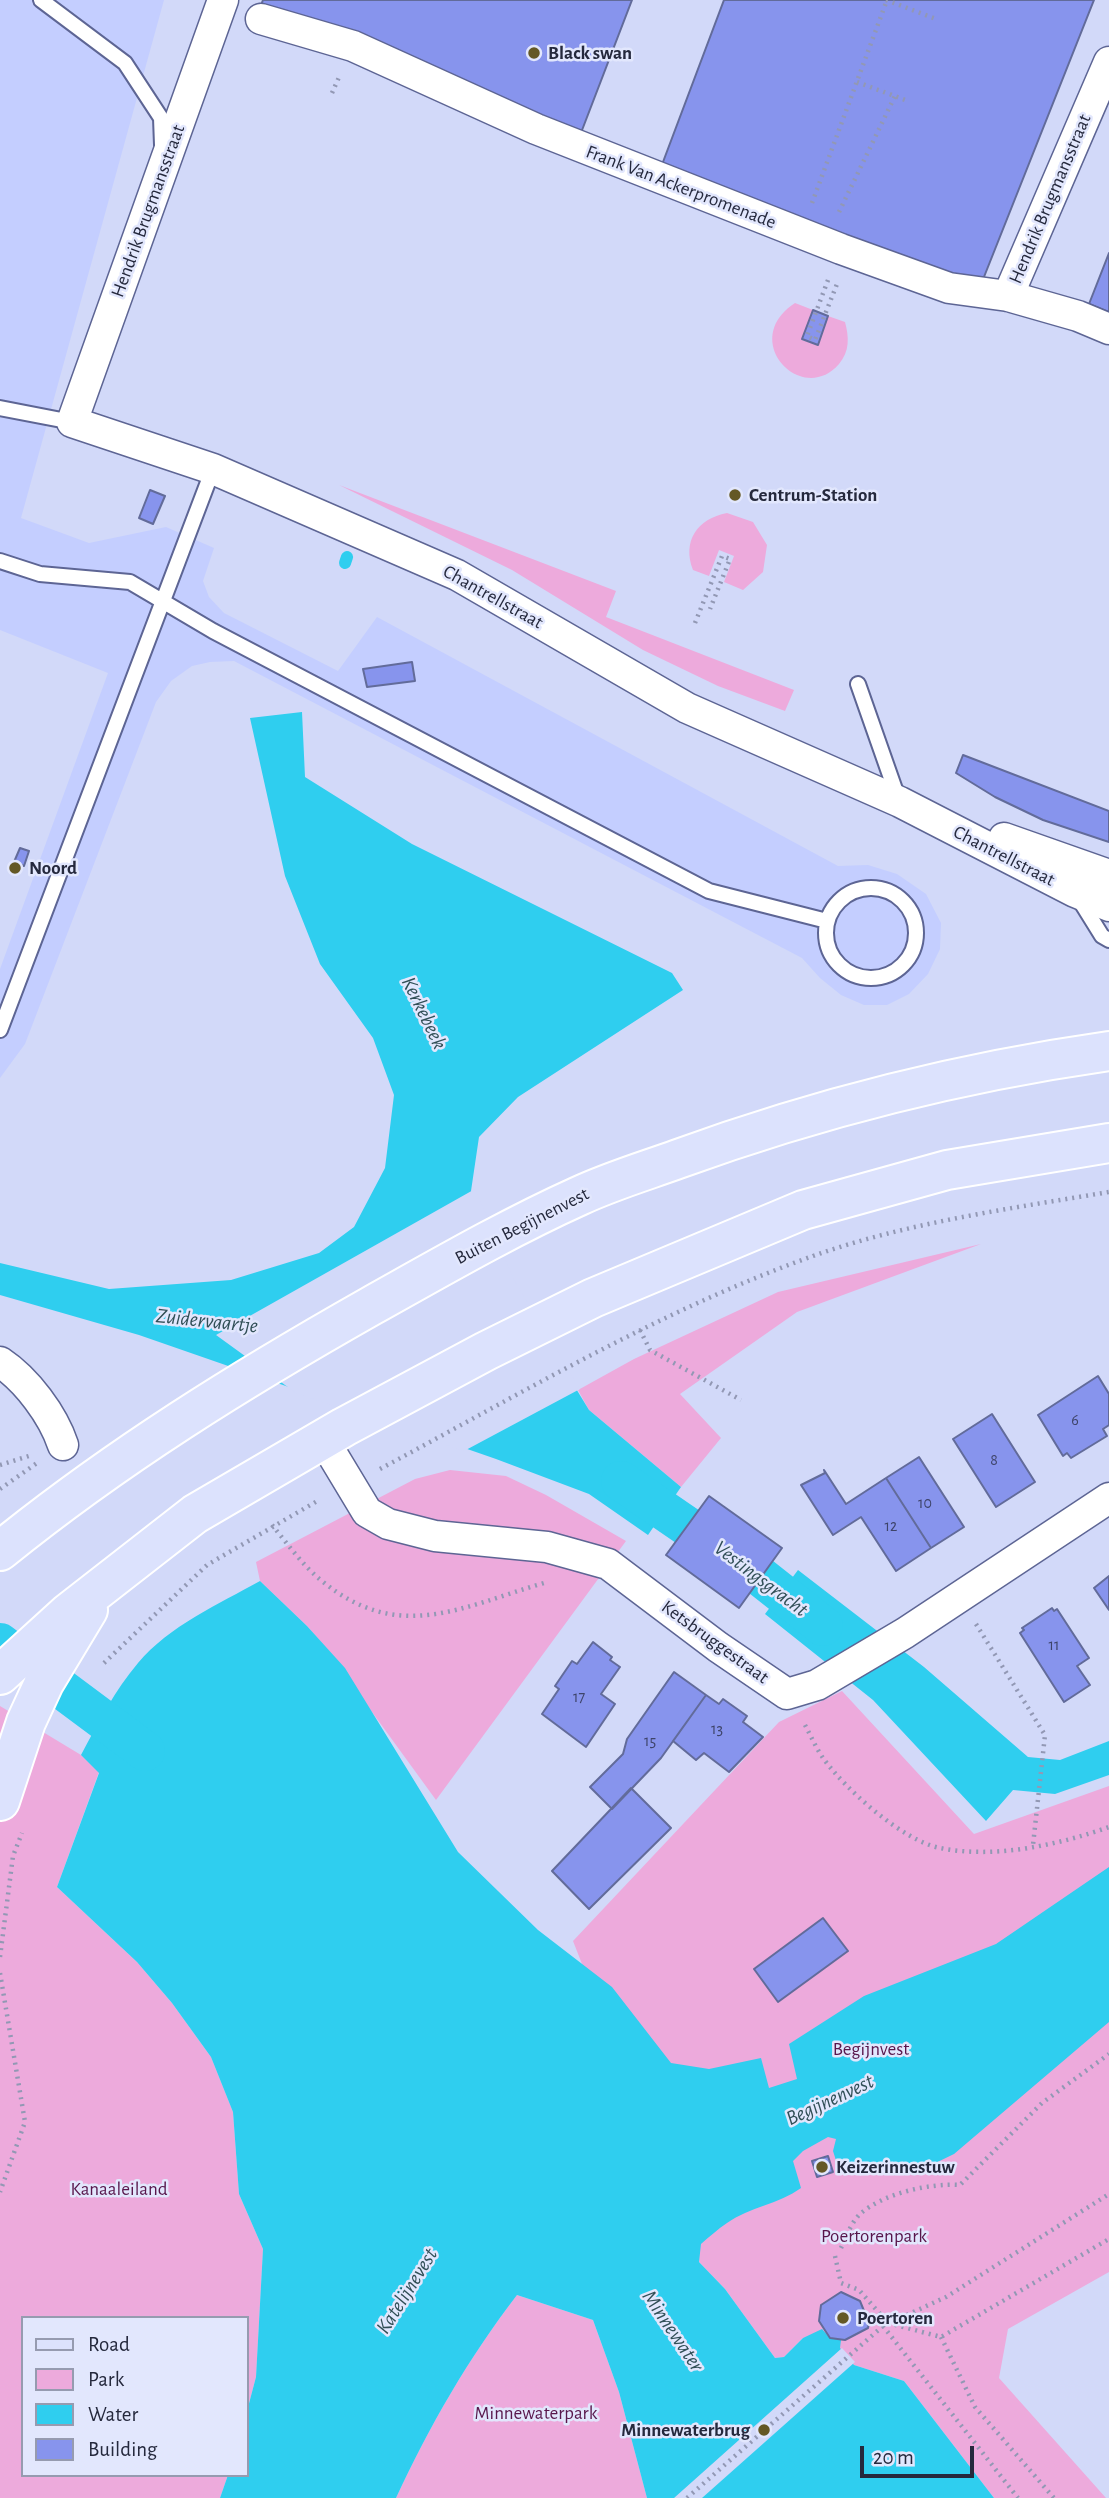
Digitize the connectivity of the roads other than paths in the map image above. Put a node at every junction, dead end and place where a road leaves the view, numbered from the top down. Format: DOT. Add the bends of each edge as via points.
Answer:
graph roads {
  1 [pos="41,0"];
  2 [pos="223,0"];
  3 [pos="261,19"];
  4 [pos="1109,62"];
  5 [pos="163,172"];
  6 [pos="1008,296"];
  7 [pos="1109,329"];
  8 [pos="0,408"];
  9 [pos="72,422"];
  10 [pos="213,469"];
  11 [pos="0,561"];
  12 [pos="163,602"];
  13 [pos="858,684"];
  14 [pos="900,802"];
  15 [pos="1109,875"];
  16 [pos="1075,892"];
  17 [pos="1109,906"];
  18 [pos="827,921"];
  19 [pos="1109,940"];
  20 [pos="0,1030"];
  21 [pos="1109,1051"];
  22 [pos="1109,1143"];
  23 [pos="0,1362"];
  24 [pos="333,1433"];
  25 [pos="63,1446"];
  26 [pos="1109,1498"];
  27 [pos="0,1551"];
  28 [pos="75,1617"];
  29 [pos="0,1675"];
  30 [pos="11,1816"];
  1 -- 5 [label="lane" via="125,63 161,118"];
  2 -- 5 [label="street, Hendrik Brugmansstraat"];
  3 -- 6 [label="street, Frank Van Ackerpromenade" via="353,46 536,129 812,238 949,288"];
  4 -- 6 [label="street, Hendrik Brugmansstraat"];
  5 -- 9 [label="street, Hendrik Brugmansstraat"];
  6 -- 7 [label="street, Frank Van Ackerpromenade"];
  8 -- 9 [label="lane"];
  9 -- 10 [label="street, Chantrellstraat"];
  10 -- 12 [label="lane"];
  10 -- 14 [label="street, Chantrellstraat" via="457,575 687,708"];
  11 -- 12 [label="lane" via="40,574 130,582"];
  12 -- 18 [label="lane" via="709,891"];
  12 -- 20 [label="lane"];
  13 -- 14 [label="lane"];
  14 -- 15 [label="street, Chantrellstraat"];
  14 -- 16 [label="street, Chantrellstraat"];
  16 -- 17 [label="street, Chantrellstraat"];
  16 -- 19 [label="lane"];
  18 -- 18 [label="lane" via="831,955 858,976 876,978 893,972 906,961 914,945 911,911 899,897 883,889 849,893 835,905"];
  21 -- 27 [label="main road, Buiten Begijnenvest" via="1025,1063 890,1093 749,1133 582,1194 261,1368 145,1443"];
  22 -- 24 [label="main road" via="947,1170 803,1210 593,1298"];
  23 -- 25 [label="street" via="56,1423"];
  24 -- 26 [label="street, Ketsbruggestraat" via="349,1485 367,1512 388,1524 435,1536 547,1546 608,1564 787,1694 817,1685 905,1633"];
  24 -- 28 [label="main road" via="195,1514 106,1582"];
  28 -- 29 [label="main road"];
  28 -- 30 [label="main road" via="26,1722"];
}
